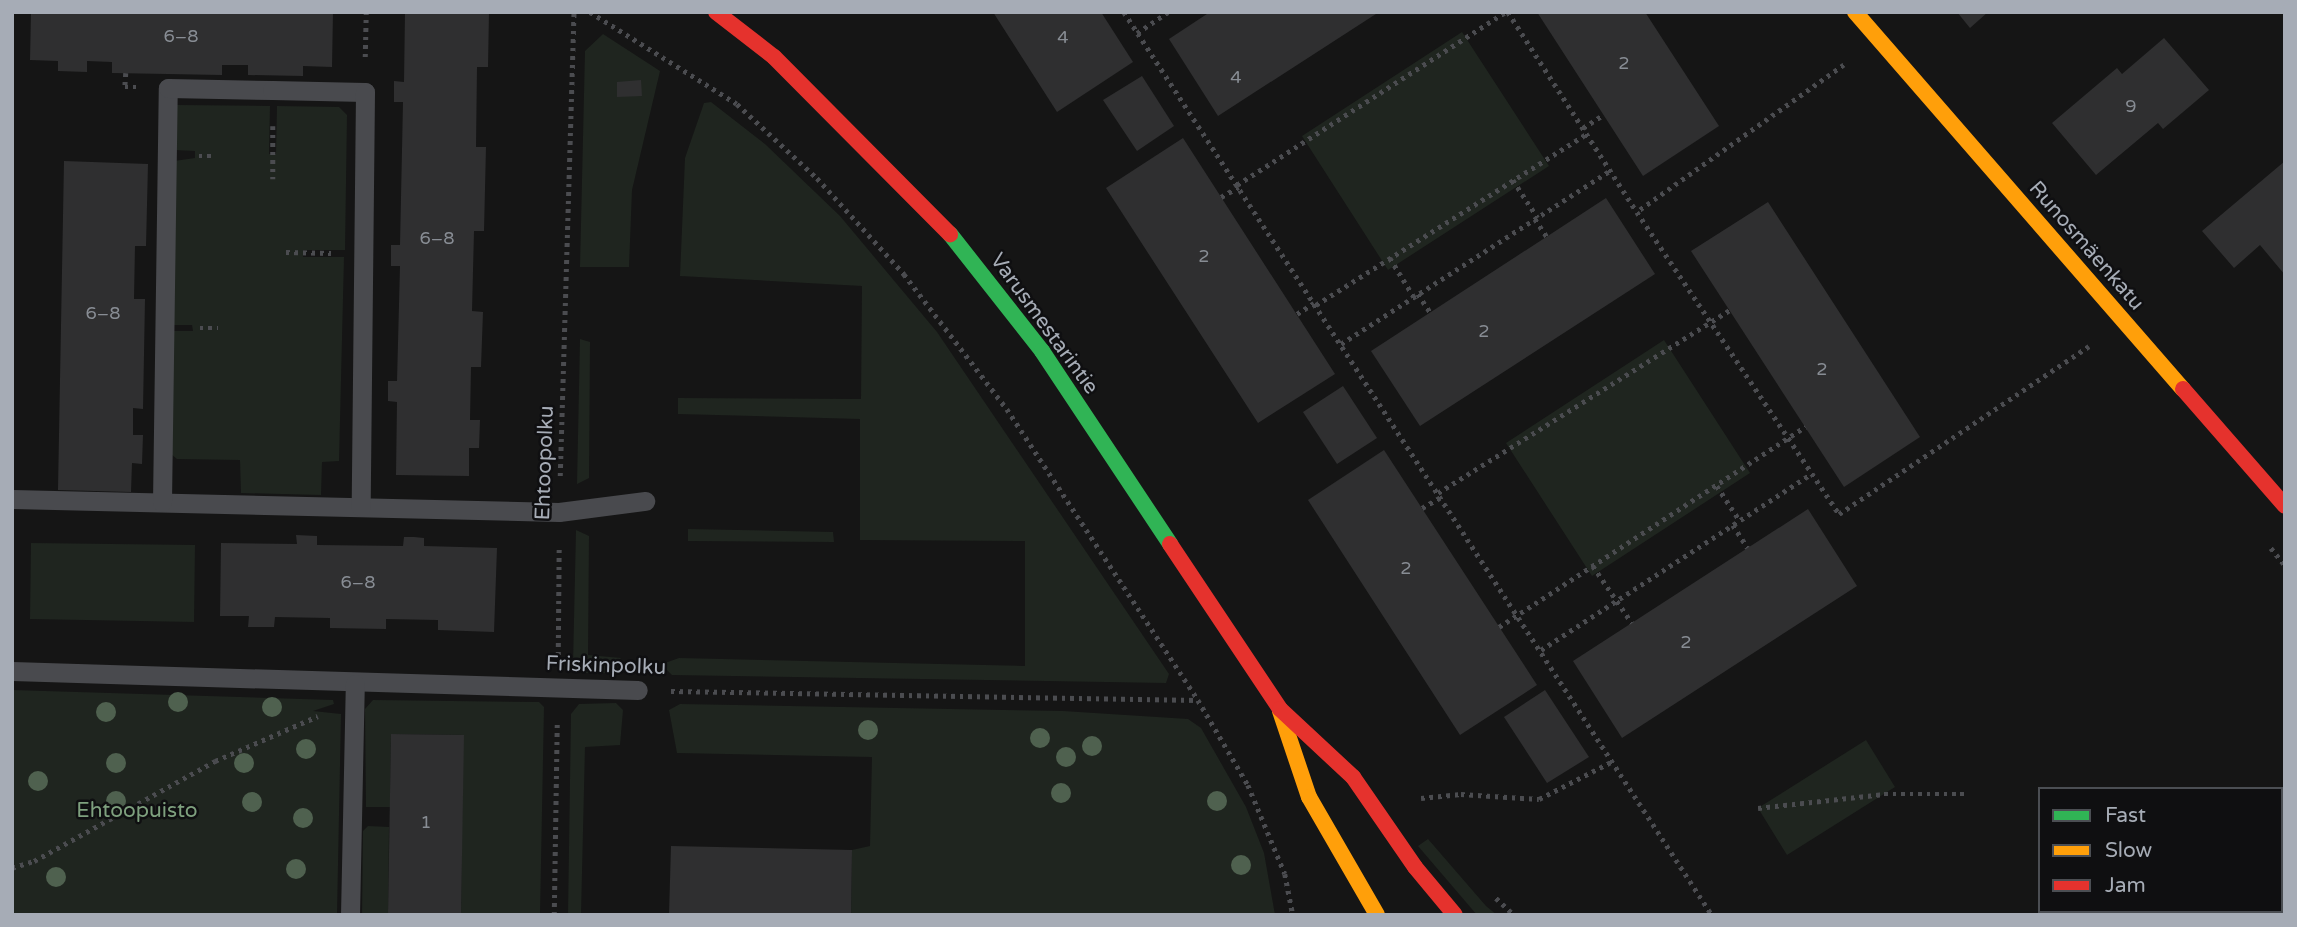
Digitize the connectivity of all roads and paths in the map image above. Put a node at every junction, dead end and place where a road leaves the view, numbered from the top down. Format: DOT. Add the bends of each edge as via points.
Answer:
graph roads {
  1 [pos="366,12"];
  2 [pos="574,12"];
  3 [pos="590,12"];
  4 [pos="716,12"];
  5 [pos="1124,12"];
  6 [pos="1168,12"];
  7 [pos="1506,12"];
  8 [pos="1855,12"];
  9 [pos="1137,33"];
  10 [pos="1853,59"];
  11 [pos="272,90"];
  12 [pos="365,92"];
  13 [pos="1603,115"];
  14 [pos="1584,131"];
  15 [pos="1609,171"];
  16 [pos="273,179"];
  17 [pos="1513,180"];
  18 [pos="1237,186"];
  19 [pos="1221,197"];
  20 [pos="1637,212"];
  21 [pos="1536,218"];
  22 [pos="1547,237"];
  23 [pos="286,252"];
  24 [pos="363,254"];
  25 [pos="1390,258"];
  26 [pos="1416,295"];
  27 [pos="1315,304"];
  28 [pos="1730,310"];
  29 [pos="1430,312"];
  30 [pos="1297,314"];
  31 [pos="1711,322"];
  32 [pos="2095,341"];
  33 [pos="1341,344"];
  34 [pos="1805,428"];
  35 [pos="1788,439"];
  36 [pos="1811,474"];
  37 [pos="1717,486"];
  38 [pos="1439,495"];
  39 [pos="12,499"];
  40 [pos="645,501"];
  41 [pos="162,502"];
  42 [pos="2285,506"];
  43 [pos="361,507"];
  44 [pos="1422,508"];
  45 [pos="559,512"];
  46 [pos="1740,521"];
  47 [pos="1733,525"];
  48 [pos="1748,548"];
  49 [pos="1594,566"];
  50 [pos="1616,601"];
  51 [pos="1518,614"];
  52 [pos="1632,623"];
  53 [pos="1499,627"];
  54 [pos="1541,650"];
  55 [pos="12,671"];
  56 [pos="557,687"];
  57 [pos="638,690"];
  58 [pos="355,693"];
  59 [pos="1198,700"];
  60 [pos="1280,709"];
  61 [pos="1613,761"];
  62 [pos="1964,794"];
  63 [pos="1406,799"];
  64 [pos="1758,808"];
  65 [pos="12,868"];
  66 [pos="1443,901"];
  67 [pos="350,915"];
  68 [pos="554,915"];
  69 [pos="1293,915"];
  70 [pos="1377,915"];
  71 [pos="1426,915"];
  72 [pos="1455,915"];
  73 [pos="1712,915"];
  1 -- 12 [label="path"];
  2 -- 45 [label="path, Ehtoopolku"];
  3 -- 59 [label="path" via="737,104 817,178 904,274 1007,408"];
  4 -- 60 [label="street, Varusmestarintie" via="774,57 932,211 1042,351"];
  5 -- 9 [label="path"];
  6 -- 9 [label="path"];
  7 -- 14 [label="path"];
  7 -- 18 [label="path"];
  8 -- 42 [label="street, Runosmäenkatu"];
  9 -- 18 [label="path"];
  10 -- 20 [label="path"];
  11 -- 12 [label="lane"];
  11 -- 16 [label="path"];
  11 -- 41 [label="lane" via="168,88"];
  12 -- 24 [label="lane"];
  13 -- 14 [label="path"];
  14 -- 15 [label="path"];
  14 -- 17 [label="path"];
  15 -- 20 [label="path"];
  15 -- 21 [label="path"];
  17 -- 21 [label="path"];
  17 -- 25 [label="path"];
  18 -- 19 [label="path"];
  18 -- 27 [label="path"];
  20 -- 31 [label="path"];
  21 -- 22 [label="path"];
  21 -- 26 [label="path"];
  23 -- 24 [label="path"];
  24 -- 43 [label="lane"];
  25 -- 26 [label="path"];
  25 -- 27 [label="path"];
  26 -- 29 [label="path"];
  26 -- 33 [label="path"];
  27 -- 30 [label="path"];
  27 -- 33 [label="path"];
  28 -- 31 [label="path"];
  31 -- 35 [label="path"];
  31 -- 38 [label="path"];
  32 -- 36 [label="path" via="1839,514"];
  33 -- 38 [label="path"];
  34 -- 35 [label="path"];
  35 -- 36 [label="path"];
  35 -- 37 [label="path"];
  36 -- 46 [label="path"];
  37 -- 46 [label="path"];
  37 -- 49 [label="path"];
  38 -- 44 [label="path"];
  38 -- 51 [label="path"];
  39 -- 41 [label="lane"];
  40 -- 45 [label="lane"];
  41 -- 43 [label="lane"];
  43 -- 45 [label="lane"];
  45 -- 56 [label="path, Ehtoopolku"];
  46 -- 47 [label="path"];
  47 -- 48 [label="path"];
  47 -- 50 [label="path"];
  49 -- 50 [label="path"];
  49 -- 51 [label="path"];
  50 -- 52 [label="path"];
  50 -- 54 [label="path"];
  51 -- 53 [label="path"];
  51 -- 54 [label="path"];
  54 -- 61 [label="path"];
  55 -- 58 [label="lane, Friskinpolku"];
  56 -- 57 [label="lane, Friskinpolku"];
  56 -- 58 [label="lane, Friskinpolku"];
  56 -- 68 [label="path, Ehtoopolku"];
  57 -- 59 [label="path, Friskinpolku"];
  58 -- 65 [label="path" via="215,761 34,861"];
  58 -- 67 [label="lane"];
  59 -- 69 [label="path" via="1248,785 1285,874"];
  60 -- 66 [label="street, Varusmestarintie" via="1353,777"];
  60 -- 70 [label="street, Varusmestarintie" via="1309,797"];
  61 -- 63 [label="path" via="1539,799 1461,794"];
  61 -- 73 [label="path"];
  62 -- 64 [label="path" via="1884,794"];
  66 -- 71 [label="street"];
  66 -- 72 [label="street, Varusmestarintie"];
}
